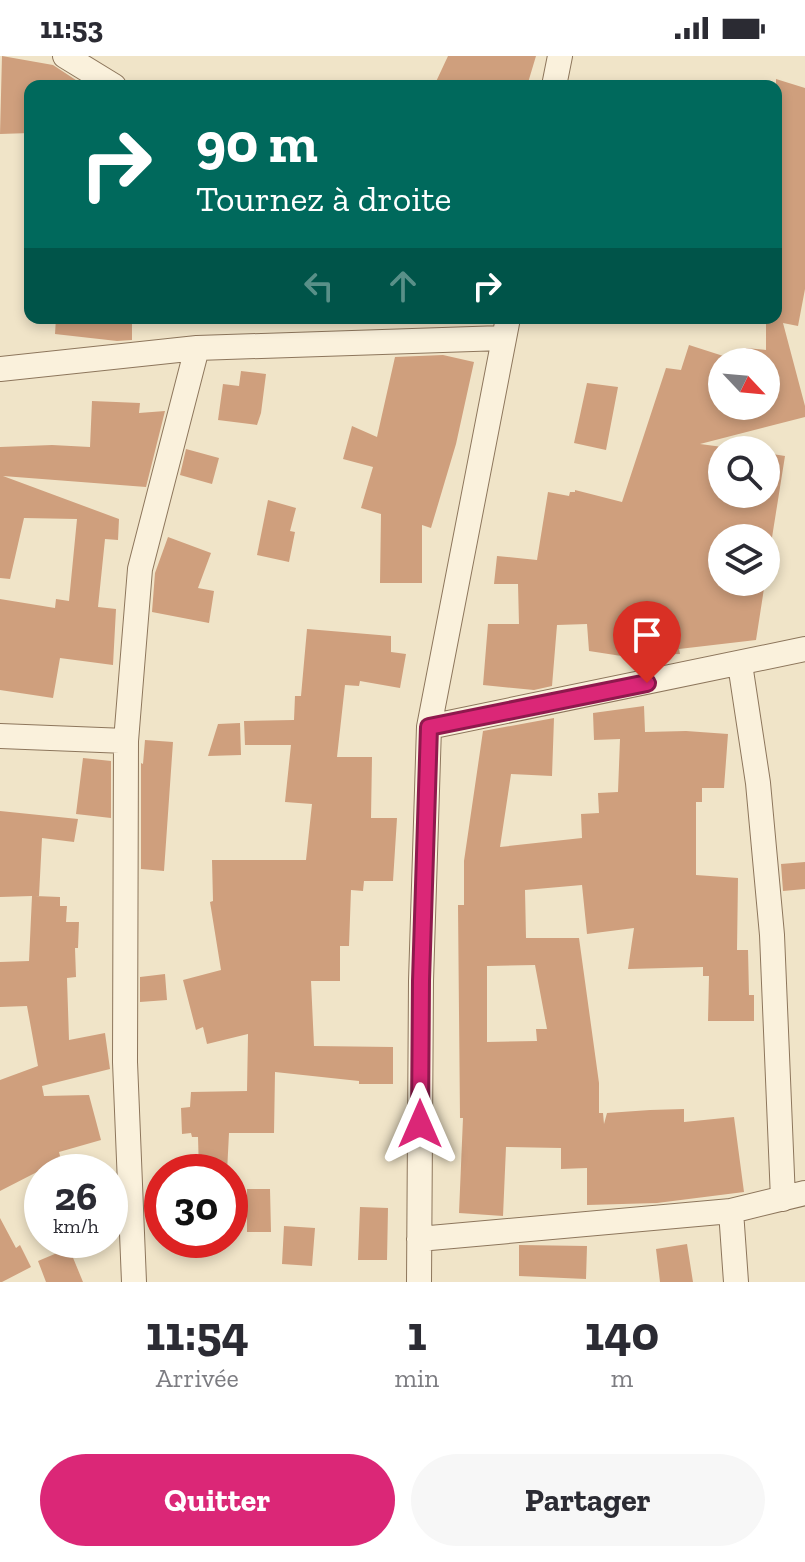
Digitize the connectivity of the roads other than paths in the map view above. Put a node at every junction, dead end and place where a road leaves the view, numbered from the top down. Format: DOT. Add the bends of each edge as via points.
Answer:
graph roads {
  1 [pos="65,56"];
  2 [pos="560,56"];
  3 [pos="104,80"];
  4 [pos="555,80"];
  5 [pos="502,325"];
  6 [pos="197,348"];
  7 [pos="0,369"];
  8 [pos="805,649"];
  9 [pos="740,664"];
  10 [pos="429,727"];
  11 [pos="0,736"];
  12 [pos="126,741"];
  13 [pos="794,1196"];
  14 [pos="731,1211"];
  15 [pos="419,1239"];
  16 [pos="134,1282"];
  17 [pos="419,1282"];
  18 [pos="736,1282"];
  1 -- 3 [label="street"];
  2 -- 4 [label="street"];
  5 -- 6 [label="street"];
  5 -- 10 [label="street"];
  6 -- 7 [label="street"];
  6 -- 12 [label="street" via="140,569"];
  8 -- 9 [label="street"];
  9 -- 10 [label="street"];
  9 -- 13 [label="street" via="758,783"];
  10 -- 15 [label="street"];
  11 -- 12 [label="street"];
  12 -- 16 [label="street" via="125,1062"];
  13 -- 14 [label="street"];
  14 -- 15 [label="street"];
  14 -- 18 [label="street"];
  15 -- 17 [label="street"];
}
